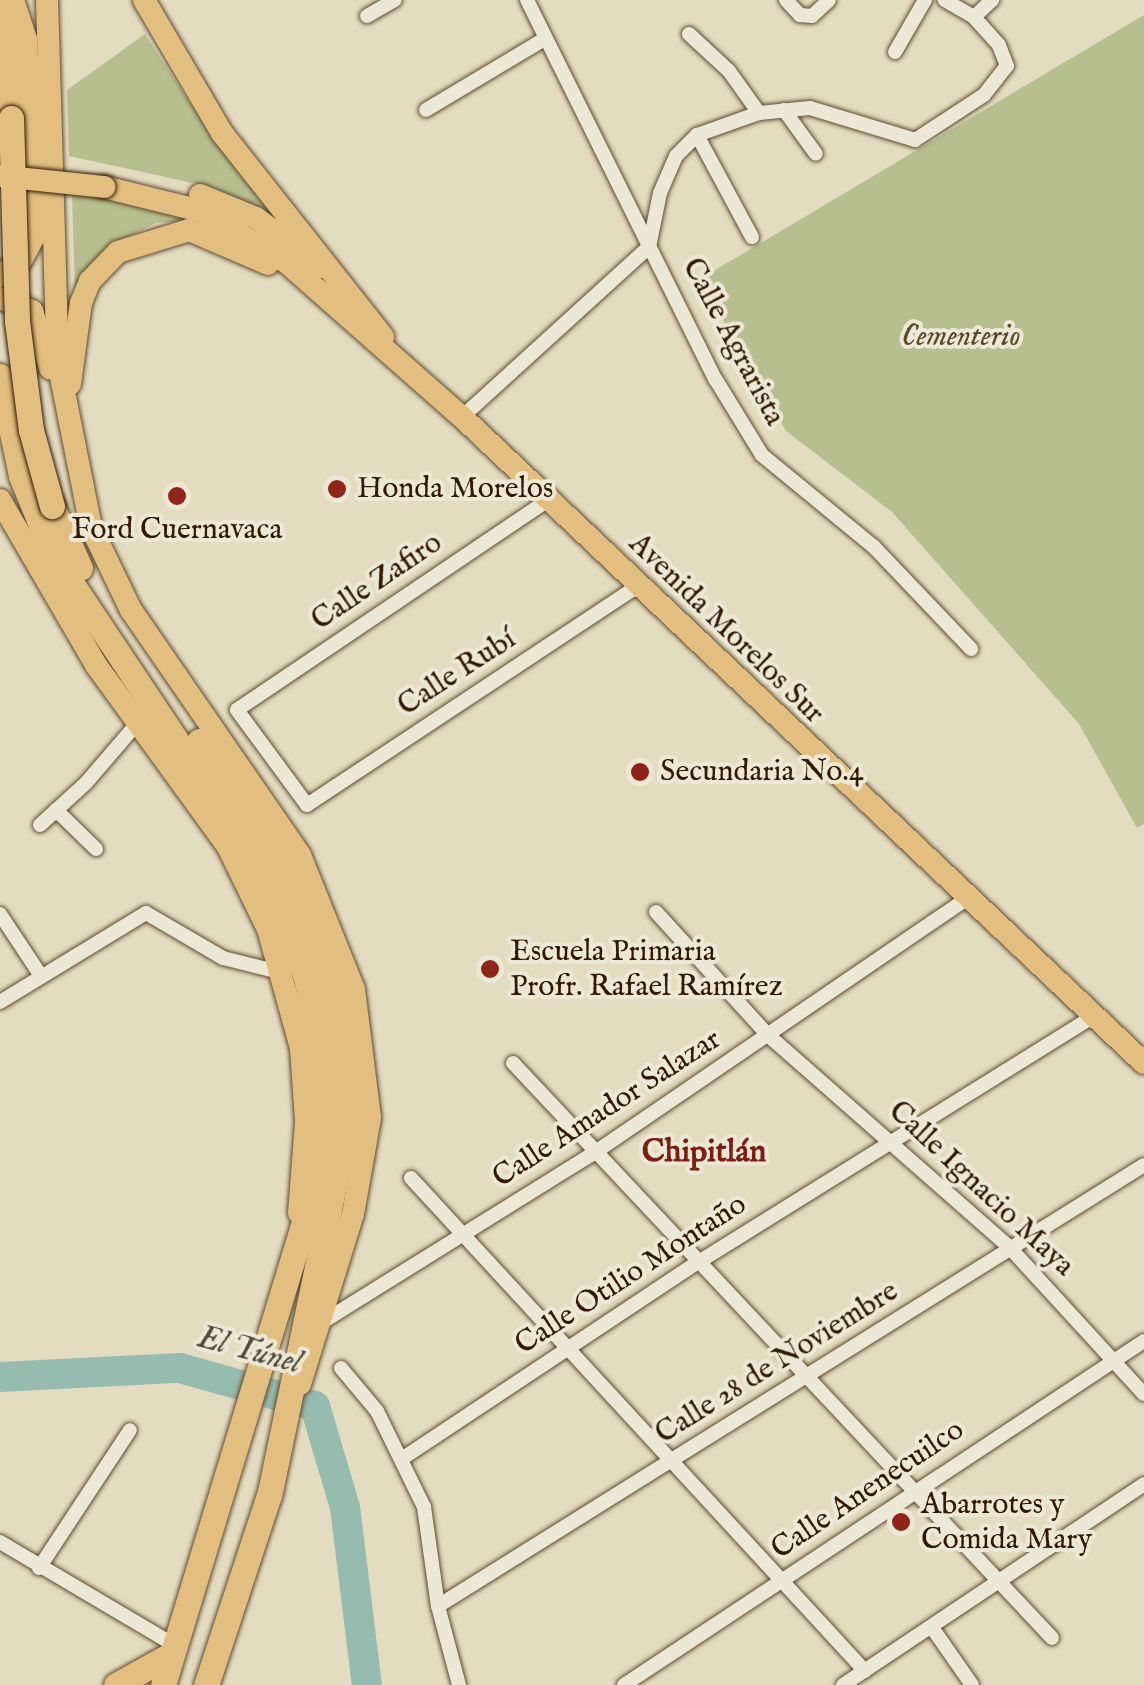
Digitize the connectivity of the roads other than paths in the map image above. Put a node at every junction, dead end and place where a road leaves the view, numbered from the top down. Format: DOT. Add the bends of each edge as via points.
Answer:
graph roads {
  1 [pos="10,0"];
  2 [pos="48,0"];
  3 [pos="144,0"];
  4 [pos="394,0"];
  5 [pos="526,0"];
  6 [pos="786,0"];
  7 [pos="830,0"];
  8 [pos="925,0"];
  9 [pos="946,0"];
  10 [pos="992,0"];
  11 [pos="367,16"];
  12 [pos="974,18"];
  13 [pos="689,34"];
  14 [pos="543,40"];
  15 [pos="895,52"];
  16 [pos="426,110"];
  17 [pos="784,110"];
  18 [pos="758,113"];
  19 [pos="697,135"];
  20 [pos="816,154"];
  21 [pos="0,160"];
  22 [pos="0,176"];
  23 [pos="104,180"];
  24 [pos="752,237"];
  25 [pos="650,247"];
  26 [pos="0,276"];
  27 [pos="341,282"];
  28 [pos="0,298"];
  29 [pos="345,317"];
  30 [pos="400,360"];
  31 [pos="0,376"];
  32 [pos="66,413"];
  33 [pos="462,417"];
  34 [pos="72,454"];
  35 [pos="0,500"];
  36 [pos="548,500"];
  37 [pos="8,533"];
  38 [pos="638,586"];
  39 [pos="90,599"];
  40 [pos="972,649"];
  41 [pos="140,720"];
  42 [pos="307,805"];
  43 [pos="56,810"];
  44 [pos="40,825"];
  45 [pos="96,849"];
  46 [pos="965,900"];
  47 [pos="656,912"];
  48 [pos="0,914"];
  49 [pos="284,973"];
  50 [pos="41,976"];
  51 [pos="0,1002"];
  52 [pos="1094,1016"];
  53 [pos="769,1036"];
  54 [pos="512,1063"];
  55 [pos="1144,1063"];
  56 [pos="892,1143"];
  57 [pos="594,1153"];
  58 [pos="1144,1166"];
  59 [pos="411,1178"];
  60 [pos="461,1237"];
  61 [pos="1010,1248"];
  62 [pos="697,1263"];
  63 [pos="293,1266"];
  64 [pos="315,1327"];
  65 [pos="1144,1341"];
  66 [pos="566,1348"];
  67 [pos="1114,1358"];
  68 [pos="341,1368"];
  69 [pos="803,1377"];
  70 [pos="1144,1394"];
  71 [pos="130,1430"];
  72 [pos="403,1458"];
  73 [pos="673,1461"];
  74 [pos="1144,1484"];
  75 [pos="915,1489"];
  76 [pos="0,1542"];
  77 [pos="39,1568"];
  78 [pos="1002,1582"];
  79 [pos="781,1583"];
  80 [pos="438,1606"];
  81 [pos="933,1628"];
  82 [pos="1052,1638"];
  83 [pos="173,1649"];
  84 [pos="864,1671"];
  85 [pos="116,1685"];
  86 [pos="163,1685"];
  87 [pos="206,1685"];
  88 [pos="459,1685"];
  89 [pos="624,1685"];
  90 [pos="843,1685"];
  91 [pos="972,1685"];
  1 -- 26 [label="main road" via="26,39 37,231 22,260"];
  1 -- 39 [label="highway, bridge" via="17,321 31,430"];
  2 -- 32 [label="main road" via="58,362"];
  3 -- 27 [label="main road" via="183,77"];
  4 -- 11 [label="street"];
  5 -- 14 [label="street, Calle Agrarista"];
  6 -- 7 [label="street" via="800,15 812,16"];
  8 -- 15 [label="street"];
  9 -- 12 [label="street"];
  10 -- 12 [label="street"];
  12 -- 17 [label="street" via="999,45 1007,66 963,112 915,140 810,108"];
  13 -- 18 [label="street" via="729,71"];
  14 -- 16 [label="street"];
  14 -- 25 [label="street, Calle Agrarista"];
  17 -- 18 [label="street"];
  17 -- 20 [label="street"];
  18 -- 19 [label="street"];
  19 -- 24 [label="street"];
  19 -- 25 [label="street" via="676,156 660,192"];
  21 -- 23 [label="main road"];
  22 -- 23 [label="main road, bridge"];
  23 -- 27 [label="main road" via="170,185 256,218"];
  23 -- 29 [label="main road" via="239,229"];
  25 -- 33 [label="street"];
  25 -- 40 [label="street, Calle Agrarista" via="762,455 874,548"];
  27 -- 30 [label="main road"];
  28 -- 34 [label="main road" via="32,312"];
  29 -- 30 [label="main road"];
  29 -- 32 [label="main road" via="230,243 189,230 153,237 118,252 90,281"];
  30 -- 33 [label="main road, Avenida Morelos Sur"];
  31 -- 39 [label="highway" via="32,504"];
  32 -- 34 [label="main road"];
  33 -- 36 [label="main road, Avenida Morelos Sur"];
  34 -- 64 [label="main road" via="106,566 273,807 354,989 370,1118"];
  35 -- 37 [label="main road"];
  36 -- 38 [label="main road, Avenida Morelos Sur"];
  36 -- 42 [label="street, Calle Zafiro" via="237,710"];
  37 -- 41 [label="main road"];
  38 -- 42 [label="street, Calle Rubí"];
  38 -- 46 [label="main road, Avenida Morelos Sur"];
  39 -- 63 [label="highway" via="241,831 306,974 322,1048 326,1113"];
  39 -- 64 [label="highway" via="288,868 335,996 347,1123"];
  41 -- 43 [label="street"];
  41 -- 49 [label="main road" via="227,845"];
  43 -- 44 [label="street"];
  43 -- 45 [label="street"];
  46 -- 52 [label="main road, Avenida Morelos Sur"];
  46 -- 53 [label="street, Calle Amador Salazar"];
  47 -- 53 [label="street, Calle Ignacio Maya"];
  48 -- 50 [label="street"];
  49 -- 50 [label="street" via="223,958 146,913"];
  49 -- 63 [label="main road" via="301,1048 306,1122"];
  50 -- 51 [label="street"];
  52 -- 55 [label="main road, Avenida Morelos Sur"];
  52 -- 56 [label="street, Calle Otilio Montaño"];
  53 -- 56 [label="street, Calle Ignacio Maya"];
  53 -- 57 [label="street, Calle Amador Salazar"];
  54 -- 57 [label="street"];
  56 -- 61 [label="street, Calle Ignacio Maya"];
  56 -- 62 [label="street, Calle Otilio Montaño"];
  57 -- 60 [label="street, Calle Amador Salazar"];
  57 -- 62 [label="street"];
  58 -- 61 [label="street, Calle 28 de Noviembre"];
  59 -- 60 [label="street"];
  60 -- 64 [label="street, Calle Amador Salazar"];
  60 -- 66 [label="street"];
  61 -- 67 [label="street, Calle Ignacio Maya"];
  61 -- 69 [label="street, Calle 28 de Noviembre"];
  62 -- 66 [label="street, Calle Otilio Montaño"];
  62 -- 69 [label="street"];
  63 -- 83 [label="highway"];
  64 -- 87 [label="highway"];
  65 -- 67 [label="street, Calle Anenecuilco"];
  66 -- 72 [label="street, Calle Otilio Montaño"];
  66 -- 73 [label="street"];
  67 -- 70 [label="street, Calle Ignacio Maya"];
  67 -- 75 [label="street, Calle Anenecuilco"];
  68 -- 72 [label="street" via="377,1411"];
  69 -- 73 [label="street, Calle 28 de Noviembre"];
  69 -- 75 [label="street"];
  71 -- 77 [label="street"];
  72 -- 80 [label="street" via="424,1507"];
  73 -- 79 [label="street"];
  73 -- 80 [label="street, Calle 28 de Noviembre"];
  74 -- 78 [label="street"];
  75 -- 78 [label="street"];
  75 -- 79 [label="street, Calle Anenecuilco"];
  76 -- 77 [label="street"];
  77 -- 83 [label="street"];
  78 -- 81 [label="street"];
  78 -- 82 [label="street"];
  79 -- 84 [label="street"];
  79 -- 89 [label="street, Calle Anenecuilco"];
  80 -- 88 [label="street"];
  81 -- 84 [label="street"];
  81 -- 91 [label="street"];
  83 -- 85 [label="highway"];
  83 -- 86 [label="highway"];
  84 -- 90 [label="street"];
}
